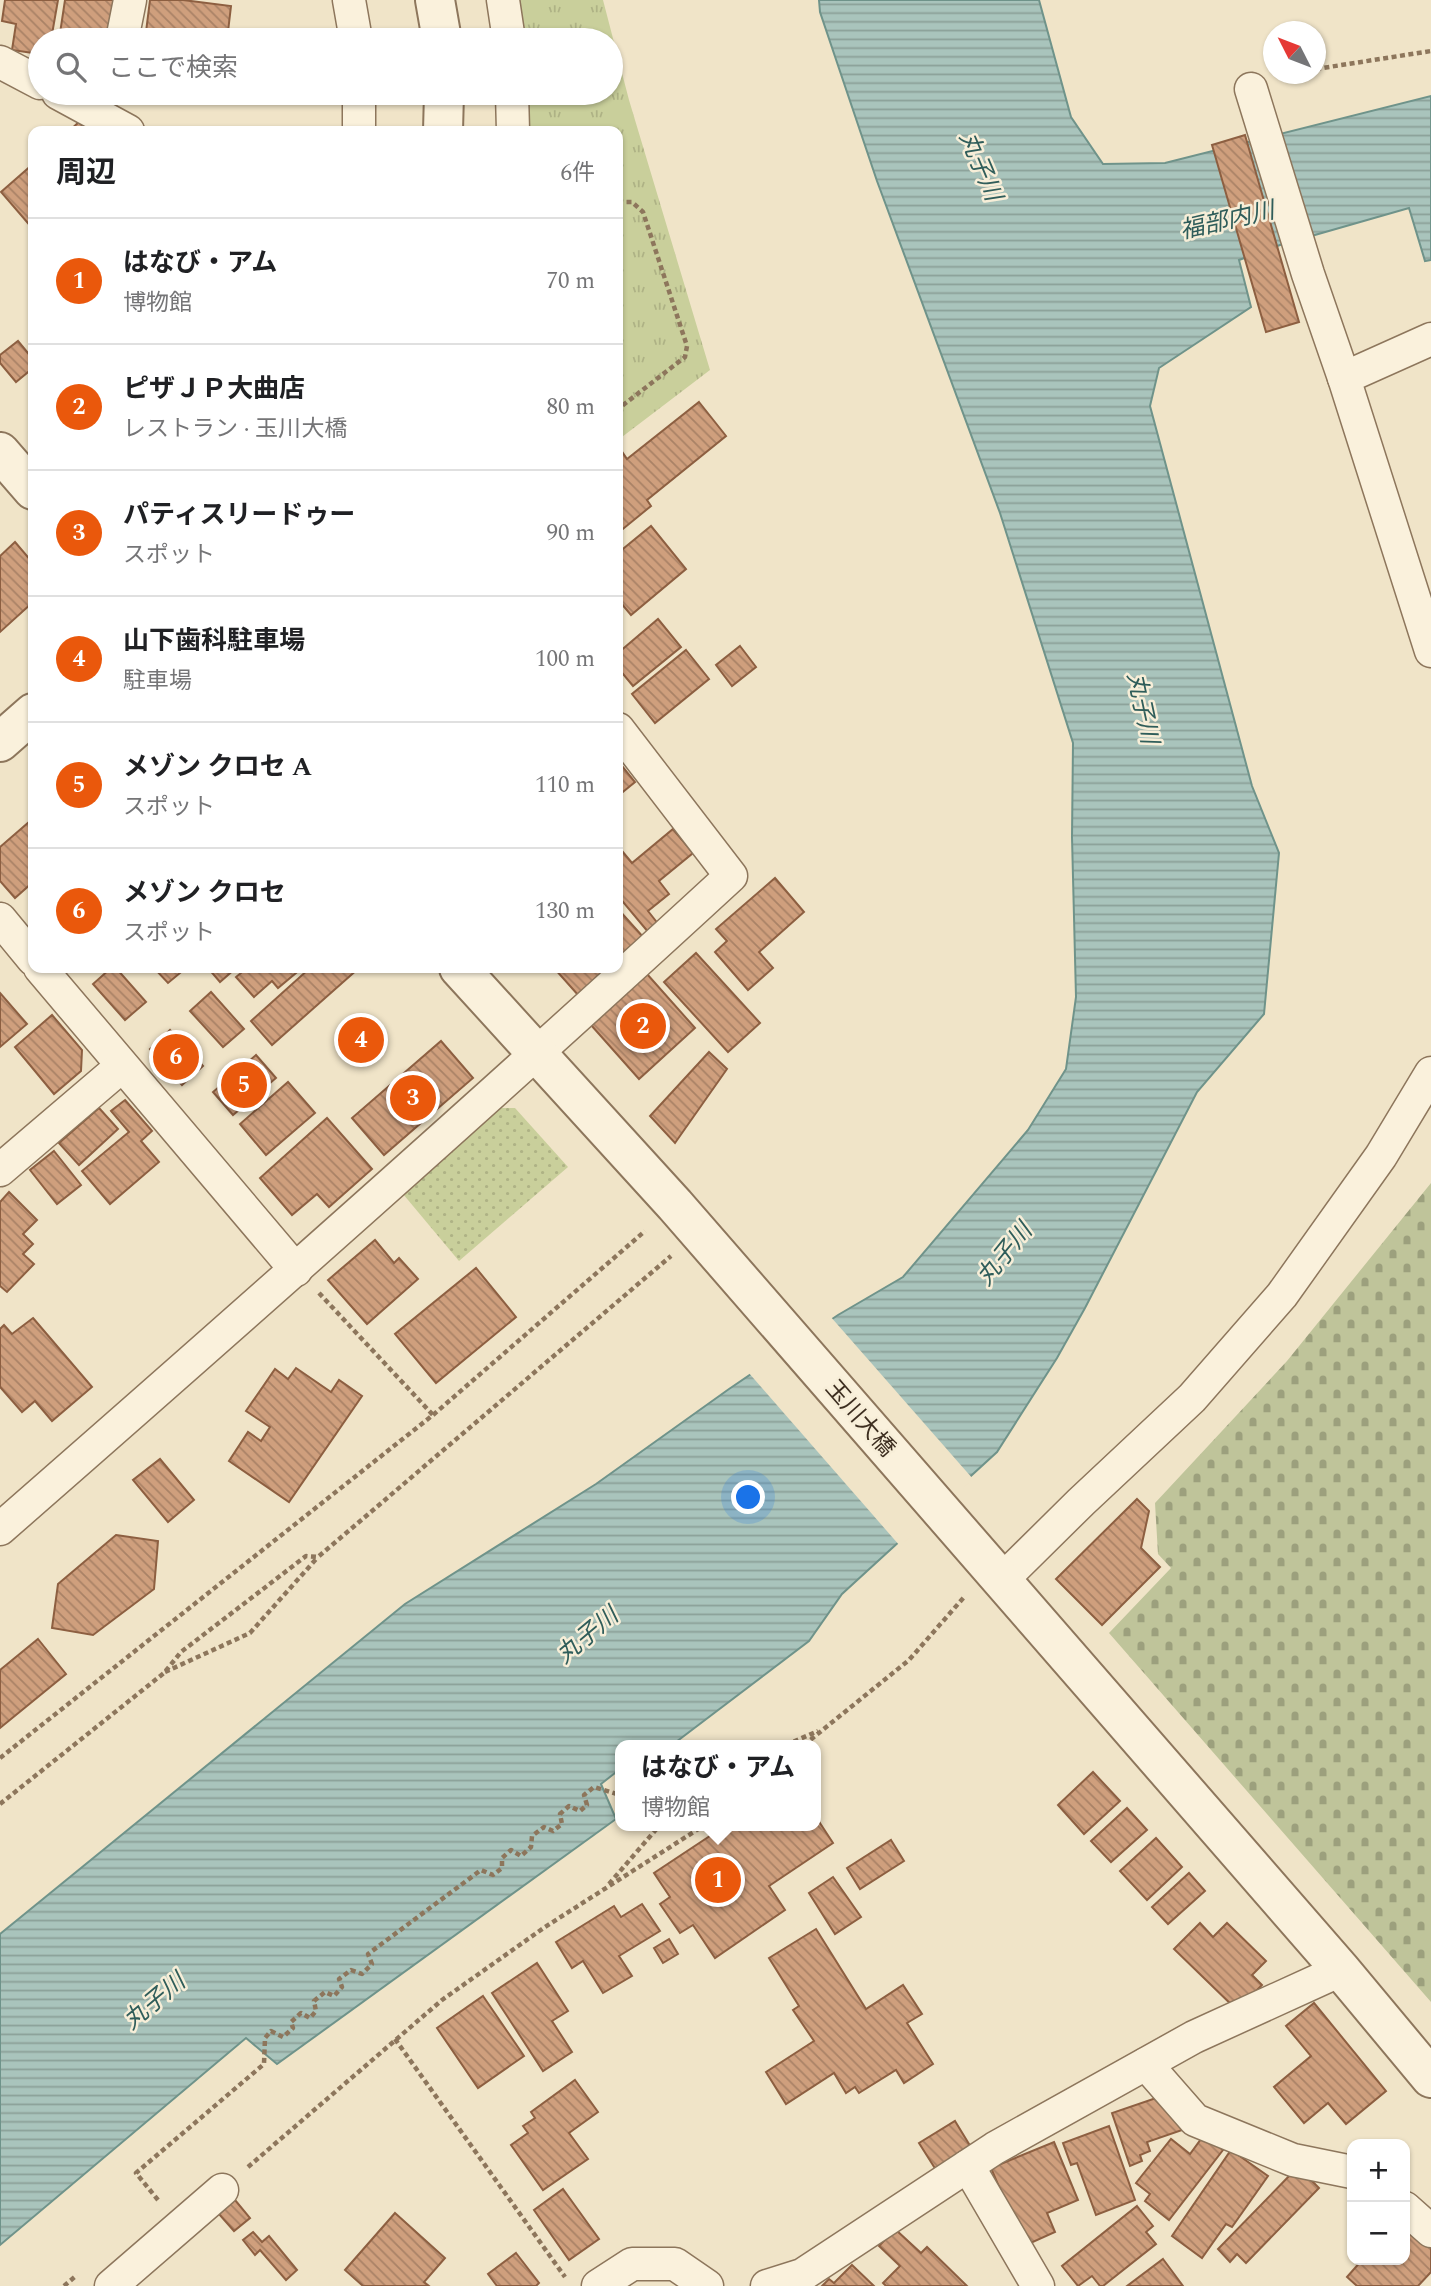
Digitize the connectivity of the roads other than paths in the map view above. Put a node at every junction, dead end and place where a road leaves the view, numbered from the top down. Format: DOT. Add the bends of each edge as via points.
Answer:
graph roads {
  1 [pos="130,0"];
  2 [pos="349,0"];
  3 [pos="435,0"];
  4 [pos="503,0"];
  5 [pos="124,28"];
  6 [pos="354,28"];
  7 [pos="440,28"];
  8 [pos="507,28"];
  9 [pos="0,62"];
  10 [pos="28,77"];
  11 [pos="1251,89"];
  12 [pos="91,105"];
  13 [pos="359,105"];
  14 [pos="444,105"];
  15 [pos="512,105"];
  16 [pos="116,114"];
  17 [pos="359,126"];
  18 [pos="443,126"];
  19 [pos="513,126"];
  20 [pos="1431,339"];
  21 [pos="1344,378"];
  22 [pos="0,452"];
  23 [pos="28,485"];
  24 [pos="1431,651"];
  25 [pos="28,717"];
  26 [pos="623,736"];
  27 [pos="0,742"];
  28 [pos="0,919"];
  29 [pos="28,953"];
  30 [pos="44,973"];
  31 [pos="463,973"];
  32 [pos="537,1055"];
  33 [pos="122,1066"];
  34 [pos="1431,1073"];
  35 [pos="0,1170"];
  36 [pos="296,1270"];
  37 [pos="0,1530"];
  38 [pos="997,1573"];
  39 [pos="1341,1970"];
  40 [pos="1146,2064"];
  41 [pos="1431,2077"];
  42 [pos="968,2166"];
  43 [pos="1347,2171"];
  44 [pos="222,2190"];
  45 [pos="1410,2212"];
  46 [pos="1431,2231"];
  47 [pos="111,2286"];
  48 [pos="598,2286"];
  49 [pos="707,2286"];
  50 [pos="767,2286"];
  51 [pos="1038,2286"];
  1 -- 5 [label="street"];
  2 -- 6 [label="street"];
  3 -- 7 [label="street"];
  4 -- 8 [label="street"];
  9 -- 10 [label="street"];
  11 -- 21 [label="street"];
  12 -- 16 [label="street"];
  13 -- 17 [label="street"];
  14 -- 18 [label="street"];
  15 -- 19 [label="street"];
  20 -- 21 [label="street"];
  21 -- 24 [label="street"];
  22 -- 23 [label="street"];
  25 -- 27 [label="street"];
  26 -- 32 [label="street" via="731,876"];
  28 -- 29 [label="street"];
  30 -- 33 [label="street"];
  31 -- 32 [label="street, 玉川大橋"];
  32 -- 36 [label="street"];
  32 -- 38 [label="street, 玉川大橋" via="698,1231"];
  33 -- 35 [label="street"];
  33 -- 36 [label="street"];
  34 -- 38 [label="street" via="1381,1156 1282,1295 1192,1398 1082,1502"];
  36 -- 37 [label="street"];
  38 -- 39 [label="street, 玉川大橋"];
  39 -- 40 [label="street"];
  39 -- 41 [label="street, 玉川大橋"];
  40 -- 42 [label="street"];
  40 -- 43 [label="street" via="1195,2120 1293,2160"];
  42 -- 50 [label="street" via="802,2275"];
  42 -- 51 [label="street"];
  44 -- 47 [label="street"];
  45 -- 46 [label="street"];
  48 -- 49 [label="street" via="632,2264 675,2264"];
}
